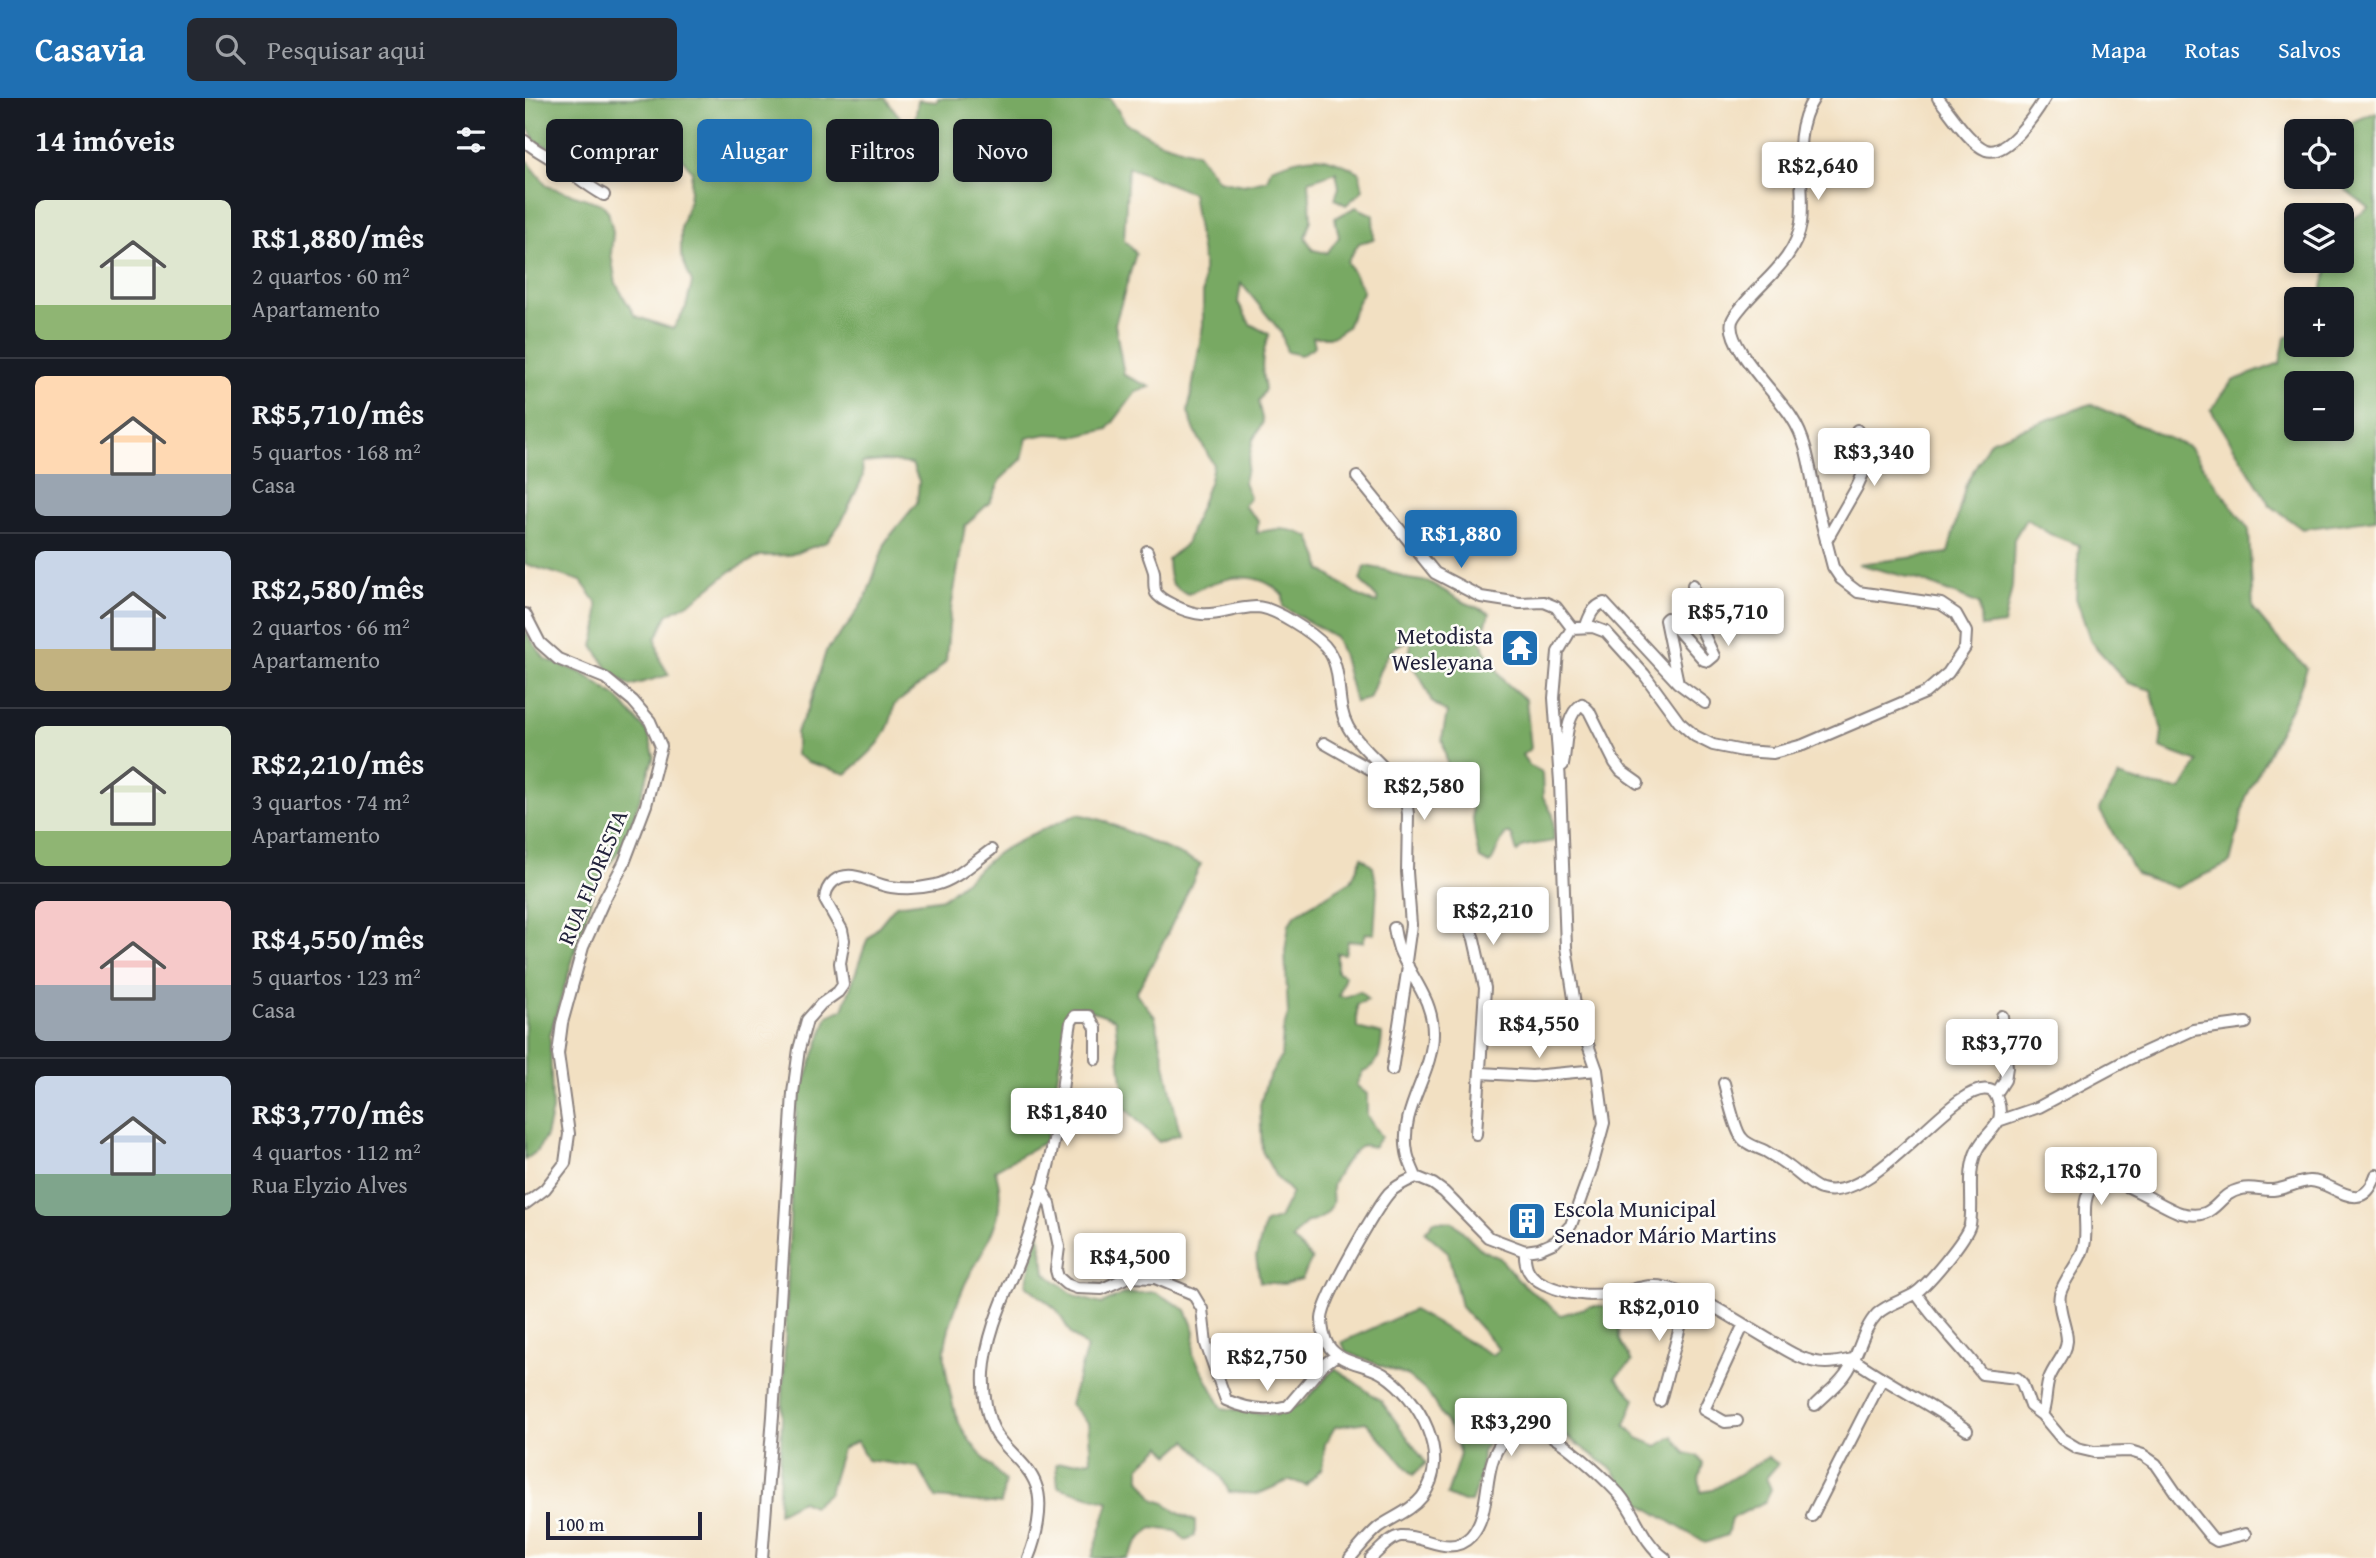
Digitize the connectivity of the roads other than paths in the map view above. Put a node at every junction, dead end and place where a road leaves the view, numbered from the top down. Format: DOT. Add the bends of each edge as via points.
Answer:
graph roads {
  1 [pos="1814,98"];
  2 [pos="1938,98"];
  3 [pos="2045,98"];
  4 [pos="525,141"];
  5 [pos="604,195"];
  6 [pos="1857,430"];
  7 [pos="1357,477"];
  8 [pos="1826,541"];
  9 [pos="1147,551"];
  10 [pos="1693,585"];
  11 [pos="525,614"];
  12 [pos="1587,626"];
  13 [pos="1572,628"];
  14 [pos="1678,683"];
  15 [pos="1705,703"];
  16 [pos="1324,743"];
  17 [pos="1560,782"];
  18 [pos="1638,783"];
  19 [pos="1400,788"];
  20 [pos="991,850"];
  21 [pos="1465,916"];
  22 [pos="1394,928"];
  23 [pos="1407,963"];
  24 [pos="2002,1016"];
  25 [pos="2246,1023"];
  26 [pos="1096,1059"];
  27 [pos="1392,1070"];
  28 [pos="1597,1070"];
  29 [pos="1481,1073"];
  30 [pos="1724,1083"];
  31 [pos="1996,1094"];
  32 [pos="2001,1120"];
  33 [pos="1476,1134"];
  34 [pos="2376,1175"];
  35 [pos="1416,1177"];
  36 [pos="1041,1188"];
  37 [pos="525,1205"];
  38 [pos="1525,1251"];
  39 [pos="1916,1293"];
  40 [pos="1689,1294"];
  41 [pos="1743,1326"];
  42 [pos="1337,1356"];
  43 [pos="1853,1359"];
  44 [pos="1882,1379"];
  45 [pos="1660,1401"];
  46 [pos="1815,1405"];
  47 [pos="2042,1415"];
  48 [pos="1737,1421"];
  49 [pos="1967,1430"];
  50 [pos="1812,1516"];
  51 [pos="2245,1534"];
  52 [pos="762,1558"];
  53 [pos="1028,1558"];
  54 [pos="1350,1558"];
  55 [pos="1371,1558"];
  56 [pos="1665,1558"];
  1 -- 8 [label="street" via="1801,125 1803,193 1794,246 1732,319 1731,332 1738,348 1787,410 1804,442"];
  2 -- 3 [label="street" via="1983,149 1992,151 2023,129"];
  4 -- 5 [label="street"];
  6 -- 8 [label="street" via="1870,458"];
  7 -- 13 [label="street" via="1435,573 1481,597 1544,602 1556,607"];
  8 -- 12 [label="street" via="1833,567 1858,592 1941,604 1956,614 1966,632 1965,648 1948,673 1925,693 1803,746 1773,753 1743,751 1695,736 1606,632"];
  9 -- 19 [label="street" via="1155,591 1162,599 1185,611 1213,615 1257,607 1271,610 1324,646 1336,667 1348,728"];
  10 -- 14 [label="street" via="1699,624 1714,656 1704,660 1667,618"];
  11 -- 37 [label="street, RUA FLORESTA" via="540,643 558,659 605,678 633,701 650,721 661,746 624,863 583,947 562,1023 558,1054 569,1134 565,1163"];
  12 -- 13 [label="street"];
  12 -- 14 [label="street" via="1593,611 1604,603"];
  13 -- 17 [label="street" via="1558,652 1554,698"];
  14 -- 15 [label="street"];
  16 -- 19 [label="street"];
  17 -- 18 [label="street" via="1568,727 1573,711 1582,704 1615,763"];
  17 -- 28 [label="street" via="1566,947 1576,1011"];
  19 -- 23 [label="street" via="1408,814 1411,925"];
  20 -- 52 [label="street" via="937,885 892,888 851,875 830,883 825,895 844,940 843,985 807,1020 797,1060"];
  21 -- 29 [label="street" via="1485,988"];
  22 -- 23 [label="street"];
  23 -- 27 [label="street"];
  23 -- 35 [label="street" via="1431,1010 1433,1032 1423,1077 1407,1116 1407,1154"];
  24 -- 31 [label="street" via="2007,1068"];
  25 -- 32 [label="street" via="2193,1030 2039,1107"];
  26 -- 36 [label="street" via="1096,1028 1089,1016 1075,1016 1070,1022 1062,1092"];
  28 -- 29 [label="street" via="1532,1076"];
  28 -- 38 [label="street" via="1604,1123 1571,1225 1555,1242"];
  29 -- 33 [label="street"];
  30 -- 31 [label="street" via="1739,1137 1814,1186 1837,1191 1884,1167 1971,1093 1990,1090"];
  31 -- 32 [label="street"];
  32 -- 39 [label="street" via="1985,1135 1975,1154 1970,1225 1954,1252"];
  34 -- 47 [label="street" via="2365,1191 2354,1196 2316,1181 2274,1190 2239,1189 2200,1216 2164,1207 2111,1180 2091,1186 2084,1246 2059,1297 2065,1353 2049,1381"];
  35 -- 38 [label="street" via="1444,1192 1488,1237"];
  35 -- 42 [label="street" via="1390,1193 1326,1302 1322,1319 1325,1338"];
  36 -- 42 [label="street" via="1050,1204 1059,1247 1058,1277 1077,1288 1102,1289 1128,1276 1155,1278 1193,1294 1202,1309 1206,1344 1226,1400 1241,1407 1289,1406 1323,1365"];
  36 -- 53 [label="street" via="1030,1231 988,1343 984,1375 996,1434 1036,1484 1037,1520"];
  38 -- 40 [label="street" via="1524,1263 1539,1282 1576,1295 1597,1296 1644,1286"];
  39 -- 43 [label="street" via="1877,1315"];
  39 -- 47 [label="street" via="1982,1374 2017,1378 2030,1406"];
  40 -- 41 [label="street"];
  40 -- 45 [label="street"];
  41 -- 43 [label="street" via="1809,1361"];
  41 -- 48 [label="street" via="1704,1410 1725,1422"];
  42 -- 54 [label="street" via="1372,1368 1399,1387 1426,1424 1435,1459 1423,1496 1378,1528"];
  43 -- 44 [label="street"];
  43 -- 46 [label="street" via="1846,1374"];
  44 -- 49 [label="street"];
  44 -- 50 [label="street"];
  47 -- 51 [label="street" via="2062,1439 2077,1448 2130,1451 2156,1464 2211,1538 2217,1541"];
  55 -- 56 [label="street" via="1400,1536 1446,1548 1472,1536 1481,1516 1492,1460 1503,1440 1519,1429 1538,1429 1586,1462 1620,1496 1645,1539"];
}
